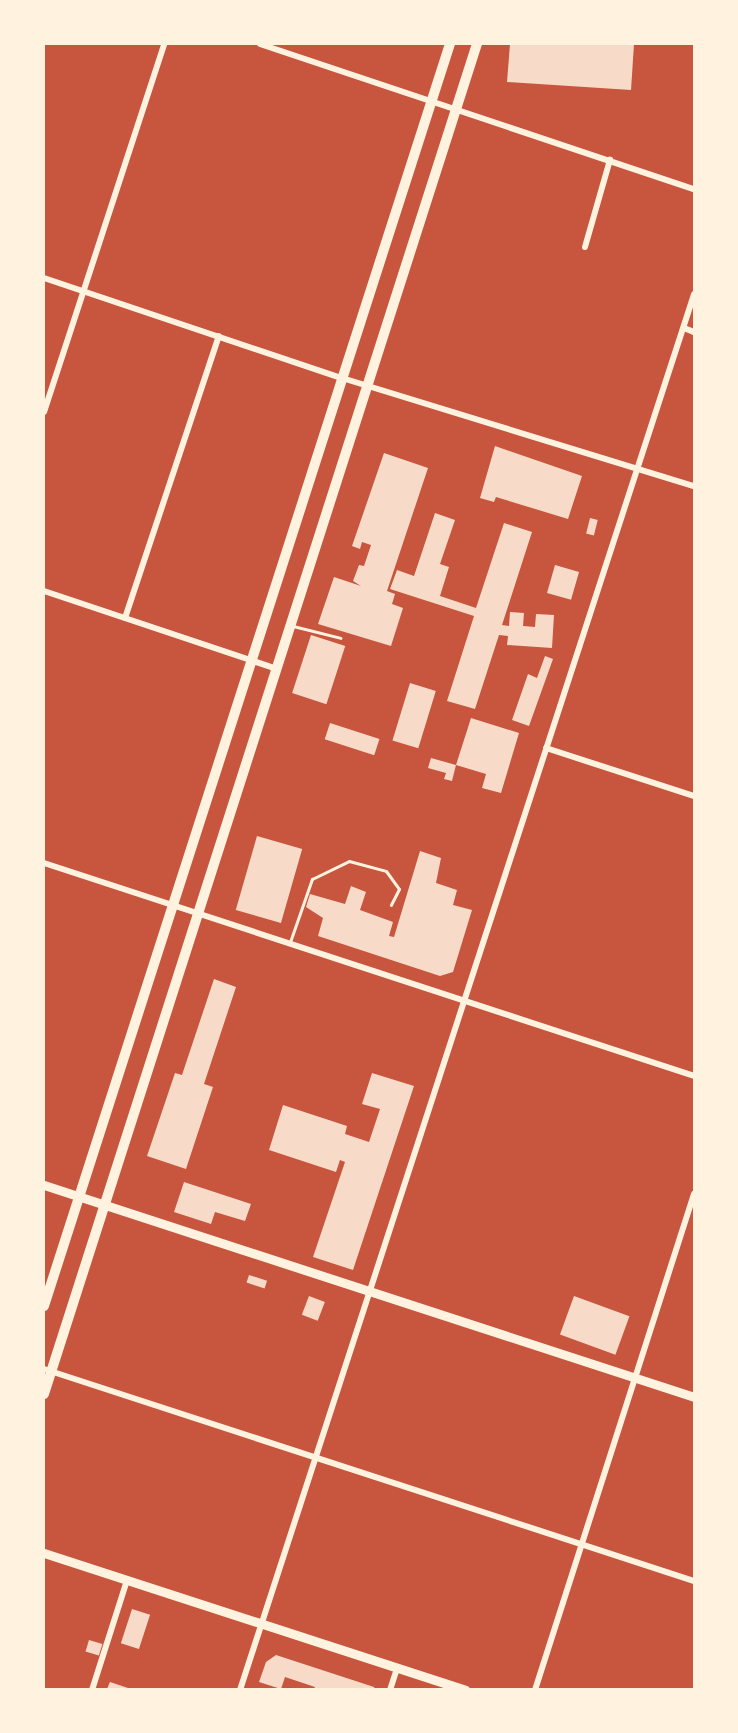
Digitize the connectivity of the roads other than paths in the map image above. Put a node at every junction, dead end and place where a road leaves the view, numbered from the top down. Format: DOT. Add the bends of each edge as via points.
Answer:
graph roads {
  1 [pos="164,44"];
  2 [pos="260,44"];
  3 [pos="450,44"];
  4 [pos="477,44"];
  5 [pos="432,99"];
  6 [pos="457,107"];
  7 [pos="610,160"];
  8 [pos="694,189"];
  9 [pos="585,247"];
  10 [pos="44,278"];
  11 [pos="84,290"];
  12 [pos="694,294"];
  13 [pos="684,328"];
  14 [pos="694,332"];
  15 [pos="219,336"];
  16 [pos="342,378"];
  17 [pos="366,386"];
  18 [pos="44,412"];
  19 [pos="637,467"];
  20 [pos="694,486"];
  21 [pos="44,591"];
  22 [pos="125,618"];
  23 [pos="289,624"];
  24 [pos="341,638"];
  25 [pos="250,659"];
  26 [pos="274,668"];
  27 [pos="546,748"];
  28 [pos="694,796"];
  29 [pos="44,864"];
  30 [pos="175,906"];
  31 [pos="391,906"];
  32 [pos="200,914"];
  33 [pos="290,944"];
  34 [pos="462,1000"];
  35 [pos="694,1076"];
  36 [pos="44,1185"];
  37 [pos="694,1194"];
  38 [pos="79,1197"];
  39 [pos="103,1204"];
  40 [pos="369,1291"];
  41 [pos="44,1306"];
  42 [pos="47,1370"];
  43 [pos="635,1378"];
  44 [pos="44,1394"];
  45 [pos="694,1397"];
  46 [pos="315,1458"];
  47 [pos="581,1544"];
  48 [pos="44,1553"];
  49 [pos="127,1580"];
  50 [pos="694,1581"];
  51 [pos="261,1624"];
  52 [pos="397,1668"];
  53 [pos="92,1689"];
  54 [pos="240,1689"];
  55 [pos="390,1689"];
  56 [pos="465,1689"];
  57 [pos="534,1689"];
  1 -- 11 [label="street"];
  2 -- 5 [label="street"];
  3 -- 5 [label="main road"];
  4 -- 6 [label="main road"];
  5 -- 6 [label="street"];
  5 -- 16 [label="main road"];
  6 -- 7 [label="street"];
  6 -- 17 [label="main road"];
  7 -- 8 [label="street"];
  7 -- 9 [label="street"];
  10 -- 11 [label="street"];
  11 -- 15 [label="street"];
  11 -- 18 [label="street"];
  12 -- 13 [label="street"];
  13 -- 14 [label="street"];
  13 -- 19 [label="street"];
  15 -- 16 [label="street"];
  15 -- 22 [label="street"];
  16 -- 17 [label="street"];
  16 -- 25 [label="main road"];
  17 -- 19 [label="street"];
  17 -- 23 [label="main road"];
  19 -- 20 [label="street"];
  19 -- 27 [label="street"];
  21 -- 22 [label="street"];
  22 -- 25 [label="street"];
  23 -- 24 [label="lane"];
  23 -- 26 [label="main road"];
  25 -- 26 [label="street"];
  25 -- 30 [label="main road"];
  26 -- 32 [label="main road"];
  27 -- 28 [label="street"];
  27 -- 34 [label="street"];
  29 -- 30 [label="street"];
  30 -- 32 [label="street"];
  30 -- 38 [label="main road"];
  31 -- 33 [label="lane" via="399,889 386,871 349,861 312,879"];
  32 -- 33 [label="street"];
  32 -- 39 [label="main road"];
  33 -- 34 [label="street"];
  34 -- 35 [label="street"];
  34 -- 40 [label="street"];
  36 -- 38 [label="main road"];
  37 -- 43 [label="street"];
  38 -- 39 [label="main road"];
  38 -- 41 [label="main road"];
  39 -- 40 [label="main road"];
  39 -- 42 [label="main road"];
  40 -- 43 [label="main road"];
  40 -- 46 [label="street"];
  42 -- 44 [label="main road"];
  42 -- 46 [label="street"];
  43 -- 45 [label="main road"];
  43 -- 47 [label="street"];
  46 -- 47 [label="street"];
  46 -- 51 [label="street"];
  47 -- 50 [label="street"];
  47 -- 57 [label="street"];
  48 -- 49 [label="main road"];
  49 -- 51 [label="main road"];
  49 -- 53 [label="street"];
  51 -- 52 [label="main road"];
  51 -- 54 [label="street"];
  52 -- 55 [label="street"];
  52 -- 56 [label="main road"];
}
